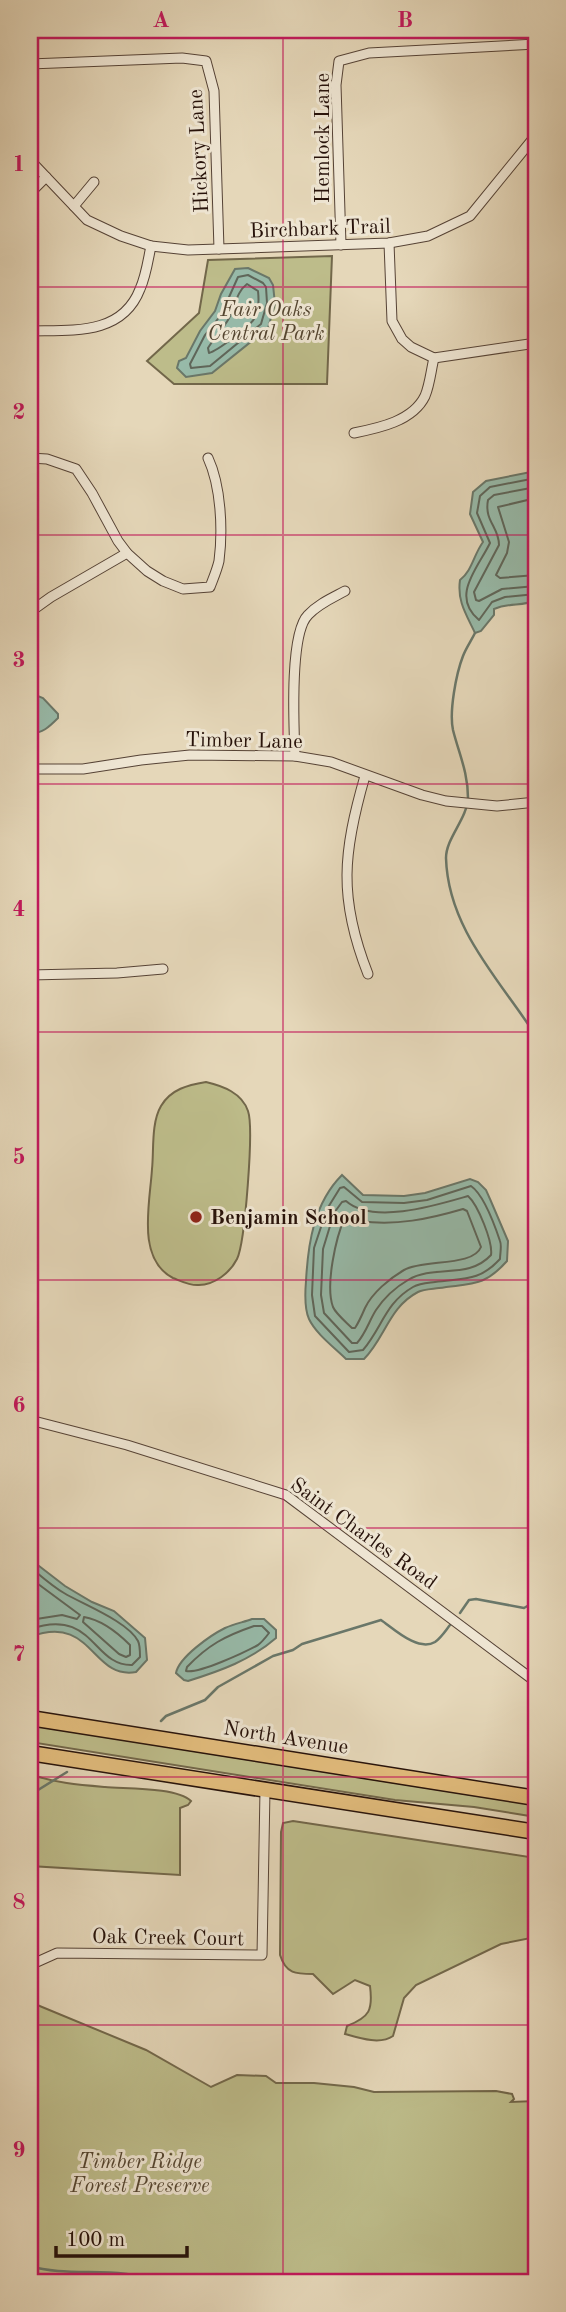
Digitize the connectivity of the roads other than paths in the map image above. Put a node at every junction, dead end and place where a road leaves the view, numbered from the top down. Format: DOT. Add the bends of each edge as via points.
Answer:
graph roads {
  1 [pos="536,44"];
  2 [pos="30,64"];
  3 [pos="536,135"];
  4 [pos="30,160"];
  5 [pos="46,177"];
  6 [pos="94,182"];
  7 [pos="30,192"];
  8 [pos="74,206"];
  9 [pos="388,243"];
  10 [pos="341,245"];
  11 [pos="151,246"];
  12 [pos="219,249"];
  13 [pos="30,331"];
  14 [pos="536,343"];
  15 [pos="433,358"];
  16 [pos="354,433"];
  17 [pos="30,458"];
  18 [pos="208,458"];
  19 [pos="127,553"];
  20 [pos="345,591"];
  21 [pos="30,612"];
  22 [pos="295,756"];
  23 [pos="30,769"];
  24 [pos="365,776"];
  25 [pos="536,802"];
  26 [pos="163,969"];
  27 [pos="368,974"];
  28 [pos="30,975"];
  29 [pos="30,1420"];
  30 [pos="536,1682"];
  31 [pos="30,1718"];
  32 [pos="30,1753"];
  33 [pos="265,1790"];
  34 [pos="536,1798"];
  35 [pos="536,1832"];
  36 [pos="37,1962"];
  1 -- 10 [label="street, Hemlock Lane" via="369,53 339,61"];
  2 -- 12 [label="street, Hickory Lane" via="206,61 215,91"];
  3 -- 9 [label="street, Birchbark Trail" via="470,216 428,236"];
  4 -- 5 [label="street, Birchbark Trail"];
  5 -- 7 [label="street"];
  5 -- 8 [label="street, Birchbark Trail"];
  6 -- 8 [label="street"];
  8 -- 11 [label="street, Birchbark Trail" via="87,220"];
  9 -- 10 [label="street, Birchbark Trail"];
  9 -- 15 [label="street" via="392,321 402,339"];
  10 -- 12 [label="street, Birchbark Trail"];
  11 -- 12 [label="street, Birchbark Trail"];
  11 -- 13 [label="street" via="141,287 126,312 95,328"];
  14 -- 15 [label="street"];
  15 -- 16 [label="street" via="427,391 413,411"];
  17 -- 19 [label="street" via="76,469"];
  18 -- 19 [label="street" via="219,503 219,560 210,587 178,587 154,576"];
  19 -- 21 [label="street"];
  20 -- 22 [label="street" via="306,616 297,645"];
  22 -- 23 [label="street, Timber Lane" via="190,755 83,769"];
  22 -- 24 [label="street, Timber Lane" via="331,762"];
  24 -- 25 [label="street, Timber Lane" via="468,804"];
  24 -- 27 [label="street" via="350,832 347,871 353,932"];
  26 -- 28 [label="street"];
  29 -- 30 [label="street, Saint Charles Road" via="286,1494"];
  31 -- 34 [label="main road, North Avenue"];
  32 -- 33 [label="main road"];
  33 -- 35 [label="main road"];
  33 -- 36 [label="street, Oak Creek Court" via="262,1955 57,1953"];
}
